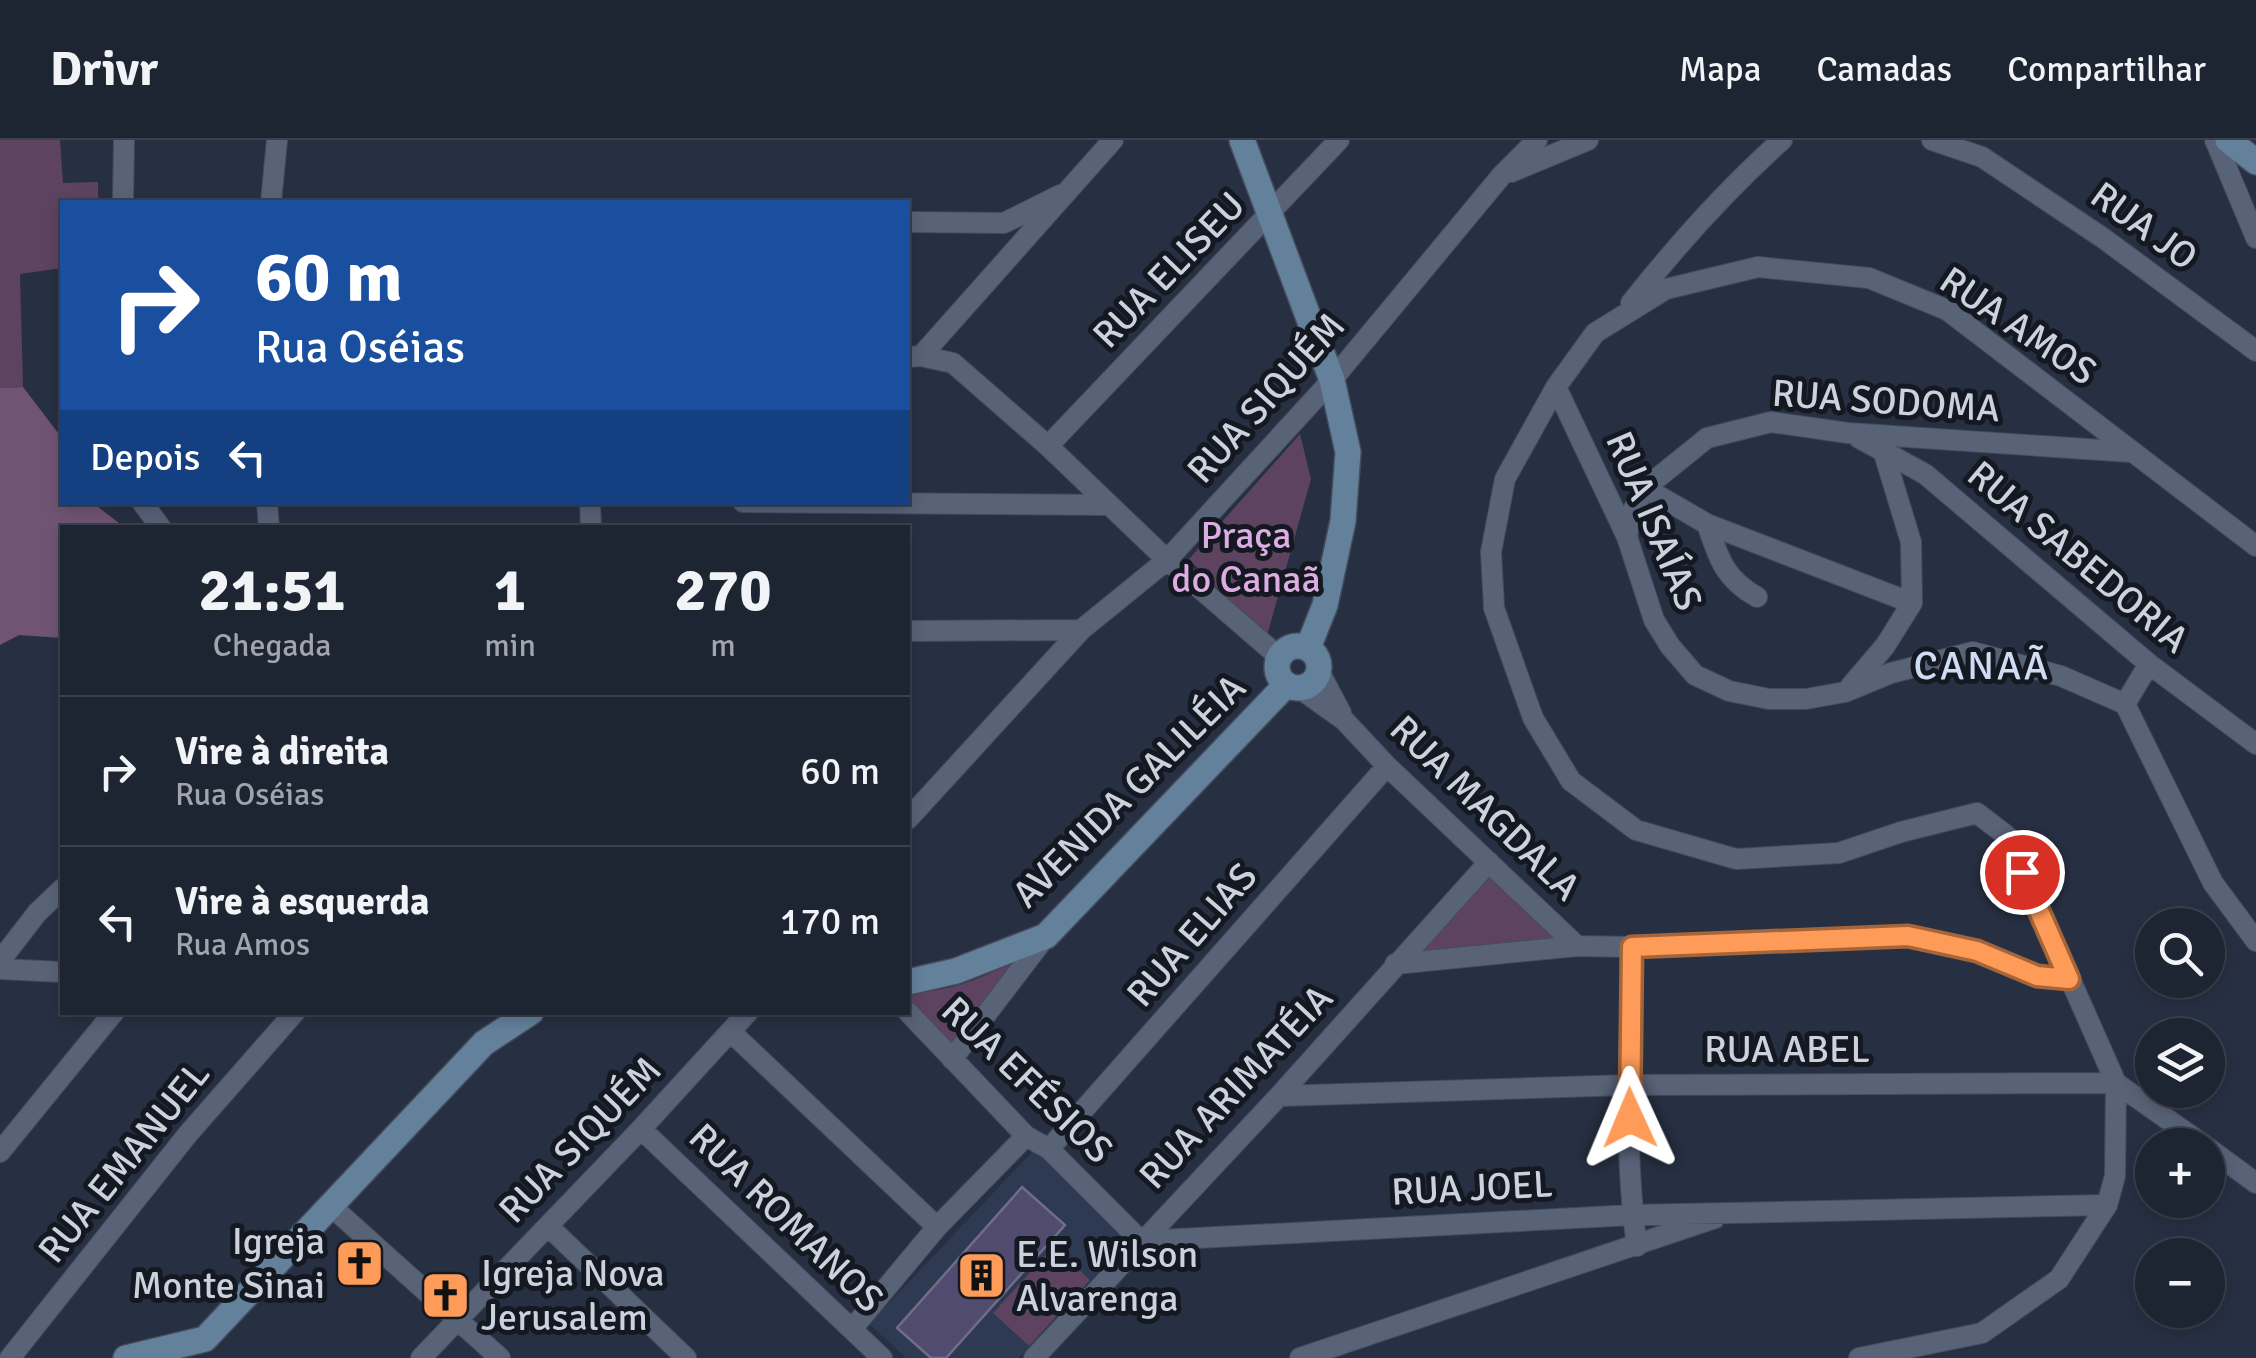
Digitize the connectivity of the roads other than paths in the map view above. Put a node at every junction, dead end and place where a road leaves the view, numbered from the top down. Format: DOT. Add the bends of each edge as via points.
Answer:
graph roads {
  1 [pos="124,140"];
  2 [pos="277,140"];
  3 [pos="1113,140"];
  4 [pos="1242,140"];
  5 [pos="1339,140"];
  6 [pos="1537,140"];
  7 [pos="1588,140"];
  8 [pos="1782,140"];
  9 [pos="1932,140"];
  10 [pos="2215,140"];
  11 [pos="2228,140"];
  12 [pos="2256,162"];
  13 [pos="1502,175"];
  14 [pos="1070,189"];
  15 [pos="122,200"];
  16 [pos="271,200"];
  17 [pos="1270,216"];
  18 [pos="910,222"];
  19 [pos="2256,238"];
  20 [pos="1623,314"];
  21 [pos="2256,351"];
  22 [pos="914,356"];
  23 [pos="1332,380"];
  24 [pos="1556,387"];
  25 [pos="1848,433"];
  26 [pos="1048,446"];
  27 [pos="1883,450"];
  28 [pos="2134,452"];
  29 [pos="1644,488"];
  30 [pos="910,503"];
  31 [pos="1110,505"];
  32 [pos="1707,524"];
  33 [pos="1627,537"];
  34 [pos="2256,546"];
  35 [pos="1167,560"];
  36 [pos="1757,597"];
  37 [pos="1912,604"];
  38 [pos="1081,630"];
  39 [pos="910,631"];
  40 [pos="1278,656"];
  41 [pos="1313,659"];
  42 [pos="2149,664"];
  43 [pos="1293,687"];
  44 [pos="1845,692"];
  45 [pos="2125,704"];
  46 [pos="1344,720"];
  47 [pos="2256,744"];
  48 [pos="1387,766"];
  49 [pos="910,817"];
  50 [pos="1489,862"];
  51 [pos="60,891"];
  52 [pos="1046,936"];
  53 [pos="2256,941"];
  54 [pos="1578,946"];
  55 [pos="1632,947"];
  56 [pos="0,961"];
  57 [pos="1396,964"];
  58 [pos="0,969"];
  59 [pos="60,972"];
  60 [pos="2069,979"];
  61 [pos="910,982"];
  62 [pos="910,1014"];
  63 [pos="112,1015"];
  64 [pos="292,1015"];
  65 [pos="527,1015"];
  66 [pos="745,1015"];
  67 [pos="731,1032"];
  68 [pos="952,1059"];
  69 [pos="2116,1083"];
  70 [pos="1628,1085"];
  71 [pos="1279,1096"];
  72 [pos="2180,1128"];
  73 [pos="641,1129"];
  74 [pos="1026,1136"];
  75 [pos="1049,1149"];
  76 [pos="0,1152"];
  77 [pos="2225,1160"];
  78 [pos="2256,1182"];
  79 [pos="2107,1205"];
  80 [pos="332,1207"];
  81 [pos="1734,1212"];
  82 [pos="1632,1215"];
  83 [pos="548,1226"];
  84 [pos="937,1227"];
  85 [pos="1141,1241"];
  86 [pos="1637,1246"];
  87 [pos="458,1318"];
  88 [pos="852,1329"];
  89 [pos="198,1348"];
  90 [pos="10,1358"];
  91 [pos="126,1358"];
  92 [pos="420,1358"];
  93 [pos="500,1358"];
  94 [pos="686,1358"];
  95 [pos="882,1358"];
  96 [pos="1034,1358"];
  97 [pos="1300,1358"];
  98 [pos="1859,1358"];
  1 -- 15 [label="street"];
  2 -- 16 [label="street"];
  3 -- 14 [label="street"];
  4 -- 17 [label="main road"];
  5 -- 17 [label="street, RUA ELISEU"];
  6 -- 13 [label="street, RUA SIQUÉM"];
  7 -- 13 [label="street"];
  8 -- 20 [label="street, RUA AMOS" via="1676,246"];
  9 -- 21 [label="street, RUA JO" via="1982,157"];
  10 -- 19 [label="street"];
  11 -- 12 [label="main road"];
  13 -- 23 [label="street, RUA SIQUÉM"];
  14 -- 18 [label="street" via="1004,223"];
  14 -- 22 [label="street"];
  17 -- 23 [label="main road"];
  17 -- 26 [label="street, RUA ELISEU"];
  20 -- 24 [label="street, RUA AMOS" via="1595,333"];
  20 -- 28 [label="street, RUA AMOS" via="1666,289 1758,267 1869,278 1946,310"];
  22 -- 26 [label="street" via="953,364"];
  23 -- 35 [label="street, RUA SIQUÉM"];
  23 -- 41 [label="main road" via="1348,452 1343,521"];
  24 -- 33 [label="street, RUA ISAÍAS"];
  24 -- 60 [label="street, RUA AMOS" via="1505,479 1491,552 1494,608 1534,718 1571,781 1636,830 1736,858 1839,853 1977,813 2007,836"];
  25 -- 27 [label="street, RUA SABEDORIA"];
  25 -- 28 [label="street, RUA SODOMA"];
  25 -- 29 [label="street, RUA SODOMA" via="1771,422 1707,438"];
  26 -- 31 [label="street"];
  27 -- 37 [label="street" via="1911,542"];
  27 -- 42 [label="street, RUA SABEDORIA" via="1925,474"];
  28 -- 34 [label="street, RUA AMOS"];
  29 -- 32 [label="street"];
  29 -- 33 [label="street"];
  30 -- 31 [label="street"];
  31 -- 35 [label="street"];
  32 -- 36 [label="street" via="1720,562 1736,585"];
  32 -- 37 [label="street"];
  33 -- 44 [label="street, RUA ISAÍAS" via="1654,620 1695,676 1768,699"];
  35 -- 38 [label="street, RUA SIQUÉM"];
  35 -- 40 [label="street"];
  37 -- 44 [label="street"];
  38 -- 39 [label="street"];
  38 -- 49 [label="street, RUA SIQUÉM"];
  40 -- 41 [label="main road" via="1292,646"];
  40 -- 43 [label="main road" via="1276,672"];
  41 -- 43 [label="main road" via="1312,682"];
  41 -- 46 [label="street, RUA MAGDALA"];
  42 -- 45 [label="street"];
  42 -- 47 [label="street, RUA SABEDORIA"];
  43 -- 46 [label="street, RUA MAGDALA"];
  43 -- 52 [label="main road, AVENIDA GALILÉIA"];
  44 -- 45 [label="street, RUA ISAÍAS" via="1973,652 2061,676"];
  45 -- 53 [label="street" via="2213,884"];
  46 -- 48 [label="street, RUA MAGDALA"];
  48 -- 50 [label="street, RUA MAGDALA"];
  48 -- 75 [label="street, RUA ELIAS"];
  50 -- 54 [label="street, RUA MAGDALA"];
  50 -- 57 [label="street, RUA ARIMATÉIA"];
  51 -- 56 [label="street"];
  52 -- 61 [label="main road, AVENIDA GALILÉIA"];
  52 -- 68 [label="street"];
  54 -- 55 [label="street"];
  54 -- 57 [label="street"];
  55 -- 60 [label="street" via="1908,936 1977,951 2037,976"];
  55 -- 70 [label="street"];
  57 -- 71 [label="street, RUA ARIMATÉIA"];
  58 -- 59 [label="street"];
  60 -- 69 [label="street, RUA AMOS"];
  62 -- 68 [label="street, RUA EFÉSIOS"];
  63 -- 76 [label="street"];
  64 -- 90 [label="street, RUA EMANUEL"];
  65 -- 80 [label="main road" via="484,1044"];
  66 -- 67 [label="street, RUA SIQUÉM"];
  67 -- 73 [label="street, RUA SIQUÉM"];
  67 -- 84 [label="street"];
  68 -- 74 [label="street, RUA EFÉSIOS"];
  69 -- 70 [label="street, RUA ABEL"];
  69 -- 72 [label="street"];
  69 -- 79 [label="street, RUA AMOS" via="2115,1176"];
  70 -- 71 [label="street, RUA ABEL"];
  70 -- 82 [label="street"];
  71 -- 85 [label="street, RUA ARIMATÉIA"];
  73 -- 83 [label="street, RUA SIQUÉM"];
  73 -- 88 [label="street, RUA ROMANOS"];
  74 -- 75 [label="street, RUA EFÉSIOS"];
  74 -- 84 [label="street"];
  75 -- 85 [label="street, RUA EFÉSIOS"];
  77 -- 78 [label="street"];
  79 -- 81 [label="street, RUA JOEL"];
  79 -- 98 [label="street, RUA AMOS" via="2059,1279 1982,1333"];
  80 -- 87 [label="street"];
  80 -- 89 [label="main road"];
  81 -- 82 [label="street, RUA JOEL"];
  81 -- 86 [label="street"];
  82 -- 85 [label="street, RUA JOEL"];
  82 -- 86 [label="street"];
  83 -- 87 [label="street, RUA SIQUÉM"];
  83 -- 94 [label="street"];
  84 -- 88 [label="street"];
  85 -- 96 [label="street, RUA ARIMATÉIA"];
  86 -- 97 [label="street"];
  87 -- 92 [label="street, RUA SIQUÉM"];
  87 -- 93 [label="street"];
  88 -- 95 [label="street, RUA ROMANOS"];
  89 -- 91 [label="main road"];
}
